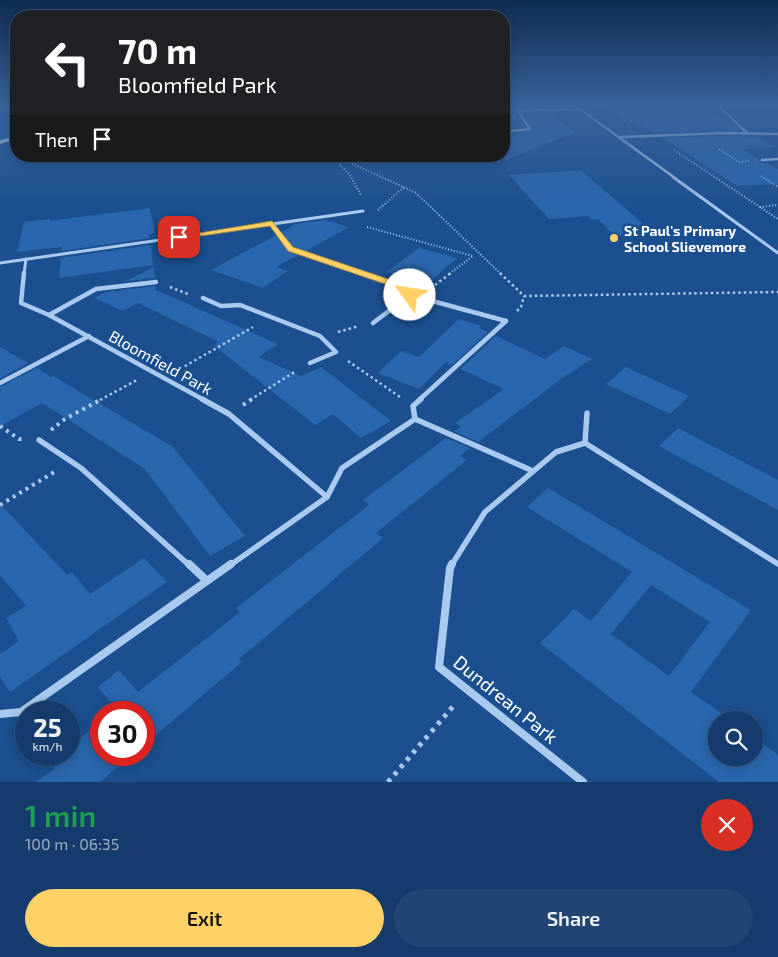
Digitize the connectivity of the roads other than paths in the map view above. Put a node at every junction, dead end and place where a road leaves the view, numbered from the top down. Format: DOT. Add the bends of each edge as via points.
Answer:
graph roads {
  1 [pos="625,140"];
  2 [pos="778,159"];
  3 [pos="762,160"];
  4 [pos="363,211"];
  5 [pos="272,224"];
  6 [pos="778,253"];
  7 [pos="26,258"];
  8 [pos="0,262"];
  9 [pos="156,282"];
  10 [pos="410,295"];
  11 [pos="203,298"];
  12 [pos="49,314"];
  13 [pos="373,322"];
  14 [pos="89,336"];
  15 [pos="310,363"];
  16 [pos="0,383"];
  17 [pos="586,412"];
  18 [pos="415,419"];
  19 [pos="39,440"];
  20 [pos="584,443"];
  21 [pos="533,471"];
  22 [pos="327,497"];
  23 [pos="778,564"];
  24 [pos="207,581"];
  25 [pos="0,714"];
  26 [pos="583,782"];
  1 -- 6 [label="street"];
  2 -- 3 [label="street"];
  4 -- 5 [label="street"];
  5 -- 7 [label="street"];
  5 -- 10 [label="street" via="290,249 397,285"];
  7 -- 8 [label="street"];
  7 -- 12 [label="street, Bloomfield Park" via="21,304"];
  9 -- 12 [label="street" via="96,288"];
  10 -- 13 [label="street"];
  10 -- 18 [label="street" via="506,322 413,406"];
  11 -- 15 [label="street" via="221,306 240,305 320,336 336,352"];
  12 -- 14 [label="street, Bloomfield Park"];
  14 -- 16 [label="street"];
  14 -- 22 [label="street, Bloomfield Park" via="229,414"];
  17 -- 20 [label="street"];
  18 -- 21 [label="street"];
  18 -- 22 [label="street" via="342,468"];
  19 -- 24 [label="street" via="72,461"];
  20 -- 21 [label="street" via="556,452"];
  20 -- 23 [label="street"];
  21 -- 26 [label="street, Dundrean Park" via="485,512 450,568 439,667"];
  22 -- 24 [label="street"];
  24 -- 25 [label="street" via="21,712"];
}
